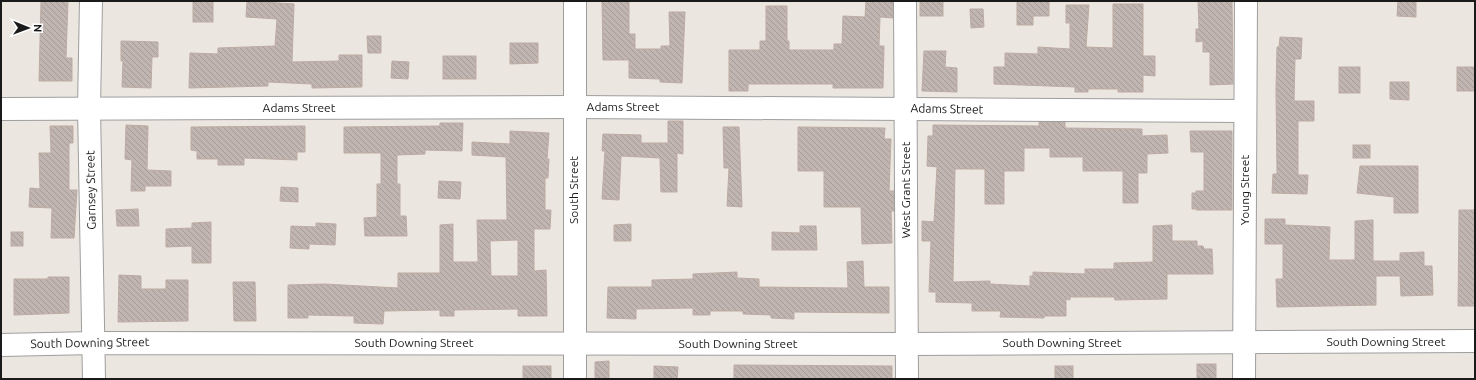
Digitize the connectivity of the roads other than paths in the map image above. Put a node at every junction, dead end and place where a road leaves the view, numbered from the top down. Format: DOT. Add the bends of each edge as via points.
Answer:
graph roads {
  1 [pos="91,1"];
  2 [pos="575,1"];
  3 [pos="905,1"];
  4 [pos="1246,1"];
  5 [pos="574,107"];
  6 [pos="89,108"];
  7 [pos="906,108"];
  8 [pos="1,109"];
  9 [pos="1245,112"];
  10 [pos="1475,341"];
  11 [pos="1244,342"];
  12 [pos="94,343"];
  13 [pos="574,343"];
  14 [pos="906,344"];
  15 [pos="1,345"];
  16 [pos="94,379"];
  17 [pos="575,379"];
  18 [pos="907,379"];
  19 [pos="1244,379"];
  1 -- 6 [label="street, Garnsey Street"];
  2 -- 5 [label="street, South Street"];
  3 -- 7 [label="street, West Grant Street"];
  4 -- 9 [label="street, Young Street"];
  5 -- 6 [label="street, Adams Street"];
  5 -- 7 [label="street, Adams Street"];
  5 -- 13 [label="street, South Street"];
  6 -- 8 [label="street, Adams Street"];
  6 -- 12 [label="street, Garnsey Street"];
  7 -- 9 [label="street, Adams Street"];
  7 -- 14 [label="street, West Grant Street"];
  9 -- 11 [label="street, Young Street"];
  10 -- 11 [label="street, South Downing Street"];
  11 -- 14 [label="street, South Downing Street"];
  11 -- 19 [label="street, Young Street"];
  12 -- 13 [label="street, South Downing Street"];
  12 -- 15 [label="street, South Downing Street"];
  12 -- 16 [label="street, Garnsey Street"];
  13 -- 14 [label="street, South Downing Street"];
  13 -- 17 [label="street, South Street"];
  14 -- 18 [label="street, West Grant Street"];
}
